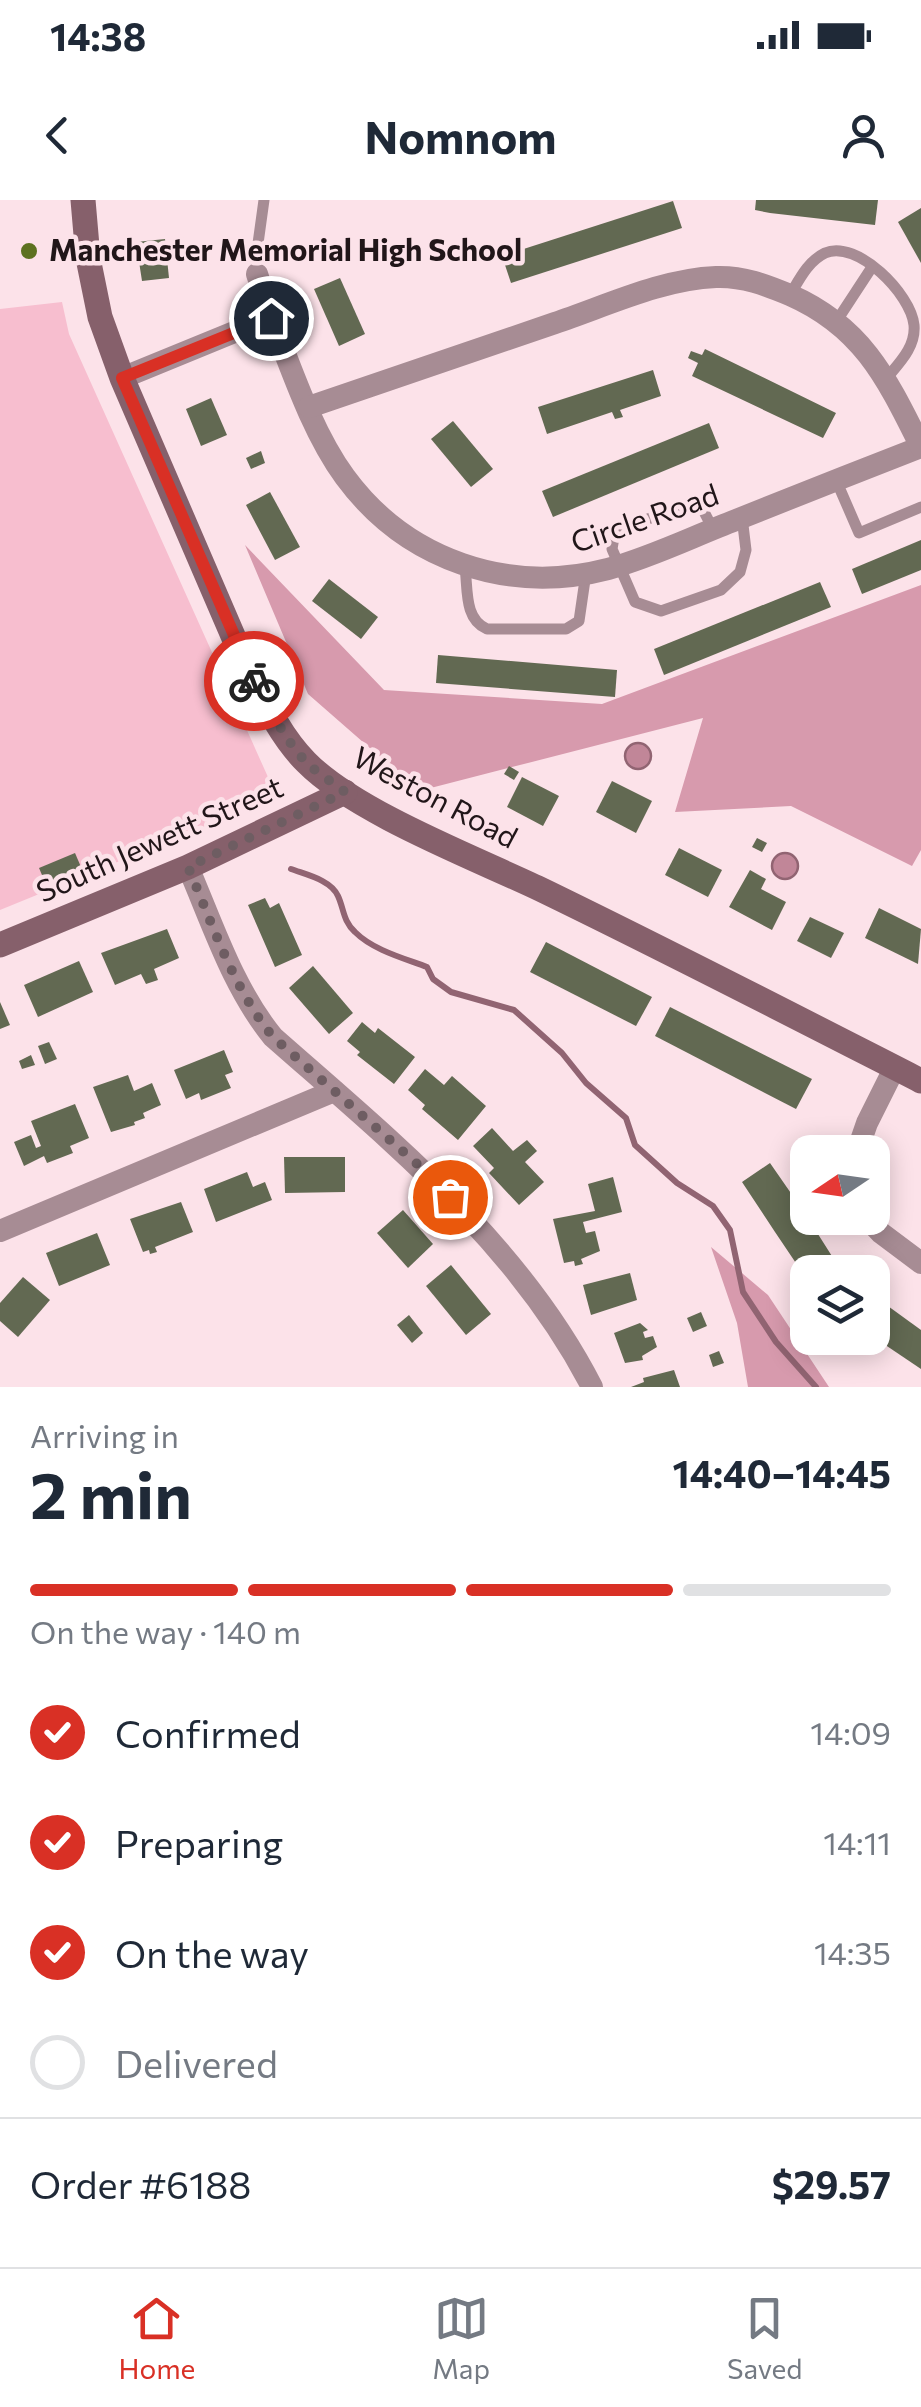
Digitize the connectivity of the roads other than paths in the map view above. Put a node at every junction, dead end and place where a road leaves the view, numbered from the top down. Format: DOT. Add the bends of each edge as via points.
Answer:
graph roads {
  1 [pos="83,200"];
  2 [pos="264,200"];
  3 [pos="872,267"];
  4 [pos="257,274"];
  5 [pos="790,295"];
  6 [pos="271,318"];
  7 [pos="836,322"];
  8 [pos="122,378"];
  9 [pos="886,379"];
  10 [pos="309,407"];
  11 [pos="921,447"];
  12 [pos="836,480"];
  13 [pos="921,507"];
  14 [pos="742,517"];
  15 [pos="714,529"];
  16 [pos="618,566"];
  17 [pos="465,567"];
  18 [pos="586,574"];
  19 [pos="345,792"];
  20 [pos="188,867"];
  21 [pos="0,946"];
  22 [pos="894,1067"];
  23 [pos="921,1080"];
  24 [pos="334,1091"];
  25 [pos="863,1135"];
  26 [pos="0,1230"];
  27 [pos="882,1235"];
  28 [pos="921,1263"];
  29 [pos="592,1387"];
  1 -- 8 [label="street, Weston Road" via="93,288"];
  2 -- 4 [label="lane, Circle Road"];
  3 -- 5 [label="lane" via="850,252 827,252 807,266"];
  3 -- 7 [label="lane"];
  3 -- 9 [label="lane" via="908,305 914,326 910,350"];
  4 -- 6 [label="street, Circle Road"];
  5 -- 7 [label="street"];
  5 -- 10 [label="street" via="750,280 686,281"];
  6 -- 8 [label="street"];
  6 -- 10 [label="street, Circle Road"];
  7 -- 9 [label="street"];
  8 -- 19 [label="street, Weston Road" via="265,702 307,764"];
  9 -- 11 [label="street"];
  10 -- 17 [label="street, Circle Road" via="342,474 374,510 420,546"];
  11 -- 12 [label="street, Circle Road"];
  12 -- 13 [label="lane" via="859,534"];
  12 -- 14 [label="street, Circle Road"];
  14 -- 15 [label="street, Circle Road"];
  14 -- 16 [label="lane" via="746,550 740,572 721,590 661,610 635,602"];
  15 -- 16 [label="street, Circle Road"];
  15 -- 16 [label="lane" via="702,506 689,504 614,531"];
  16 -- 18 [label="street, Circle Road"];
  17 -- 18 [label="street, Circle Road" via="553,579"];
  17 -- 18 [label="lane" via="470,617 487,629 566,629 579,620"];
  19 -- 20 [label="street, South Jewett Street"];
  19 -- 22 [label="street, Weston Road"];
  20 -- 21 [label="street, South Jewett Street"];
  20 -- 24 [label="street" via="256,1016"];
  22 -- 23 [label="street, Weston Road"];
  22 -- 25 [label="street"];
  24 -- 26 [label="street"];
  24 -- 29 [label="street" via="468,1217 556,1324"];
  27 -- 28 [label="street"];
}
